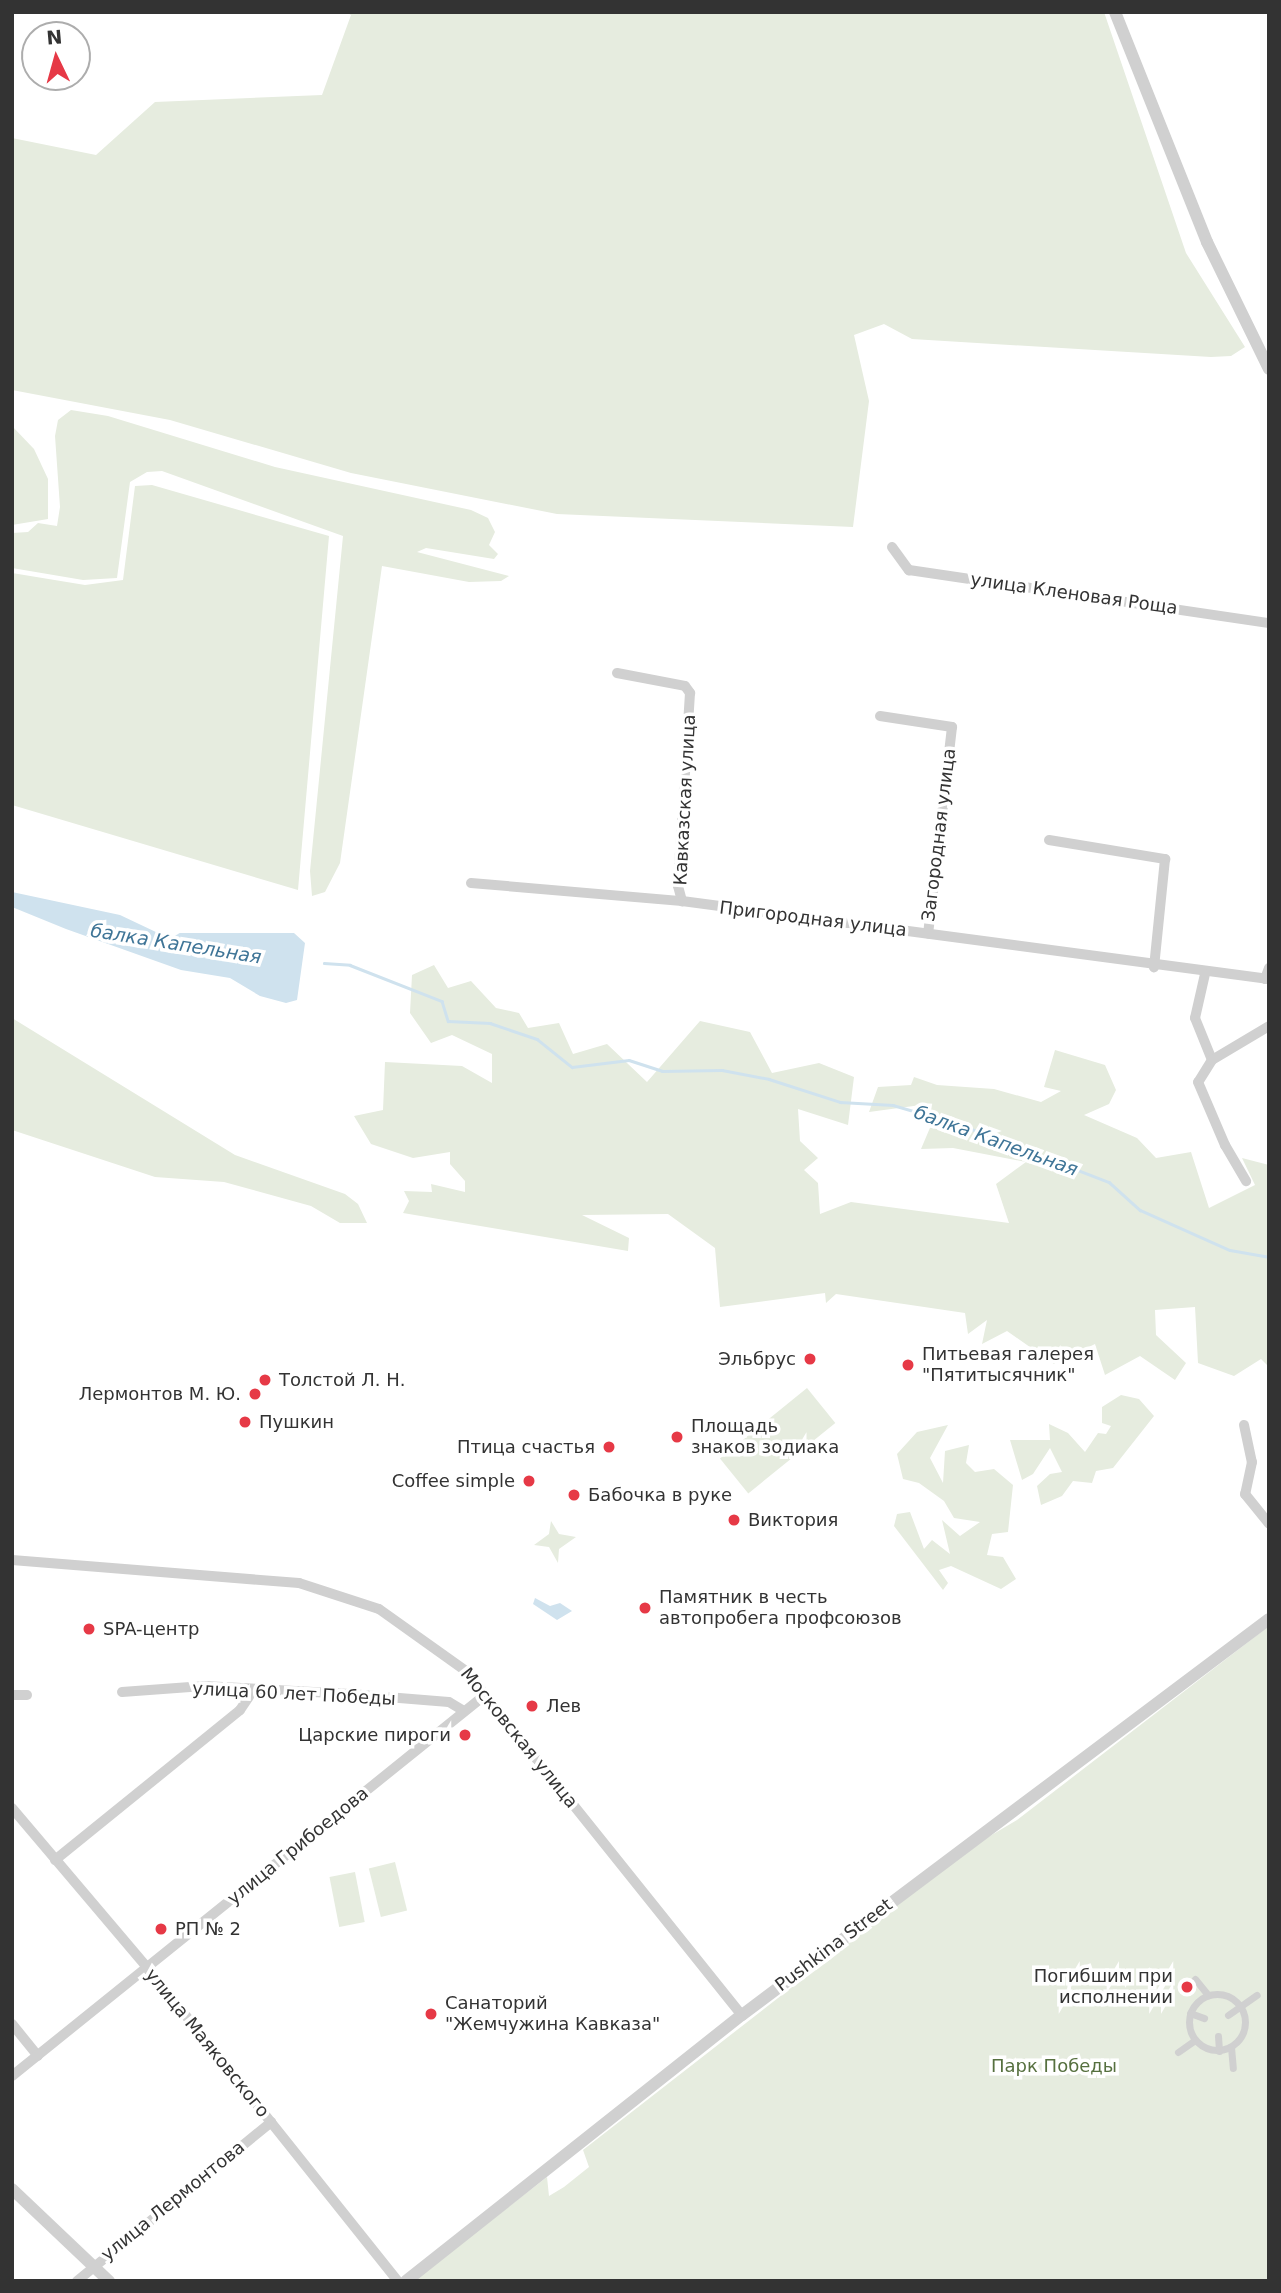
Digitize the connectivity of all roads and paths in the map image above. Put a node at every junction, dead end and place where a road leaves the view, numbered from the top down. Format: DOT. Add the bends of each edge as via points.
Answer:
graph roads {
  1 [pos="1115,12"];
  2 [pos="1269,369"];
  3 [pos="892,547"];
  4 [pos="1269,623"];
  5 [pos="617,673"];
  6 [pos="880,716"];
  7 [pos="1049,840"];
  8 [pos="471,883"];
  9 [pos="682,901"];
  10 [pos="928,934"];
  11 [pos="1154,967"];
  12 [pos="1205,974"];
  13 [pos="1268,975"];
  14 [pos="1269,1027"];
  15 [pos="1212,1060"];
  16 [pos="1246,1181"];
  17 [pos="1244,1425"];
  18 [pos="1269,1524"];
  19 [pos="12,1560"];
  20 [pos="1269,1619"];
  21 [pos="122,1692"];
  22 [pos="252,1692"];
  23 [pos="12,1695"];
  24 [pos="27,1695"];
  25 [pos="485,1695"];
  26 [pos="464,1711"];
  27 [pos="12,1808"];
  28 [pos="55,1860"];
  29 [pos="147,1967"];
  30 [pos="1195,1979"];
  31 [pos="1257,1995"];
  32 [pos="1208,1996"];
  33 [pos="1241,2007"];
  34 [pos="1190,2013"];
  35 [pos="742,2015"];
  36 [pos="1228,2015"];
  37 [pos="1204,2018"];
  38 [pos="12,2024"];
  39 [pos="1218,2036"];
  40 [pos="1195,2040"];
  41 [pos="1231,2047"];
  42 [pos="1219,2051"];
  43 [pos="1178,2052"];
  44 [pos="38,2056"];
  45 [pos="1233,2068"];
  46 [pos="12,2076"];
  47 [pos="271,2122"];
  48 [pos="12,2189"];
  49 [pos="93,2265"];
  50 [pos="77,2281"];
  51 [pos="109,2281"];
  52 [pos="398,2281"];
  53 [pos="406,2281"];
  1 -- 2 [label="street" via="1207,242"];
  3 -- 4 [label="street, улица Кленовая Роща" via="909,570"];
  5 -- 9 [label="street, Кавказская улица" via="685,686 690,693 678,886"];
  6 -- 10 [label="street, Загородная улица" via="952,727"];
  7 -- 11 [label="street" via="1165,859"];
  8 -- 9 [label="street, Пригородная улица"];
  9 -- 10 [label="street, Пригородная улица"];
  10 -- 11 [label="street, Пригородная улица"];
  11 -- 12 [label="street, Пригородная улица"];
  12 -- 13 [label="street, Пригородная улица"];
  12 -- 15 [label="street" via="1195,1018"];
  14 -- 15 [label="street"];
  15 -- 16 [label="street" via="1198,1082 1225,1146"];
  17 -- 18 [label="street" via="1252,1462 1245,1494"];
  19 -- 25 [label="street, Московская улица" via="299,1583 340,1593 379,1609 445,1652"];
  20 -- 35 [label="street, Pushkina Street"];
  21 -- 22 [label="street, улица 60 лет Победы" via="204,1686"];
  22 -- 26 [label="street, улица 60 лет Победы" via="449,1702"];
  22 -- 28 [label="street" via="240,1710"];
  23 -- 24 [label="street"];
  25 -- 26 [label="street, улица Грибоедова"];
  25 -- 35 [label="street, Московская улица"];
  26 -- 29 [label="street, улица Грибоедова"];
  27 -- 28 [label="street, улица Маяковского"];
  28 -- 29 [label="street, улица Маяковского"];
  29 -- 44 [label="street, улица Грибоедова"];
  29 -- 47 [label="street, улица Маяковского"];
  30 -- 32 [label="street"];
  31 -- 33 [label="street"];
  32 -- 33 [label="street" via="1227,1996"];
  32 -- 34 [label="street"];
  33 -- 36 [label="street"];
  33 -- 41 [label="street" via="1245,2029"];
  34 -- 37 [label="street"];
  34 -- 40 [label="street" via="1189,2027"];
  35 -- 53 [label="street, Pushkina Street"];
  38 -- 44 [label="street"];
  39 -- 42 [label="street"];
  40 -- 42 [label="street"];
  40 -- 43 [label="street"];
  41 -- 42 [label="street"];
  41 -- 45 [label="street"];
  44 -- 46 [label="street, улица Грибоедова"];
  47 -- 49 [label="street, улица Лермонтова"];
  47 -- 52 [label="street, улица Маяковского"];
  48 -- 49 [label="street"];
  49 -- 50 [label="street, улица Лермонтова"];
  49 -- 51 [label="street"];
}
